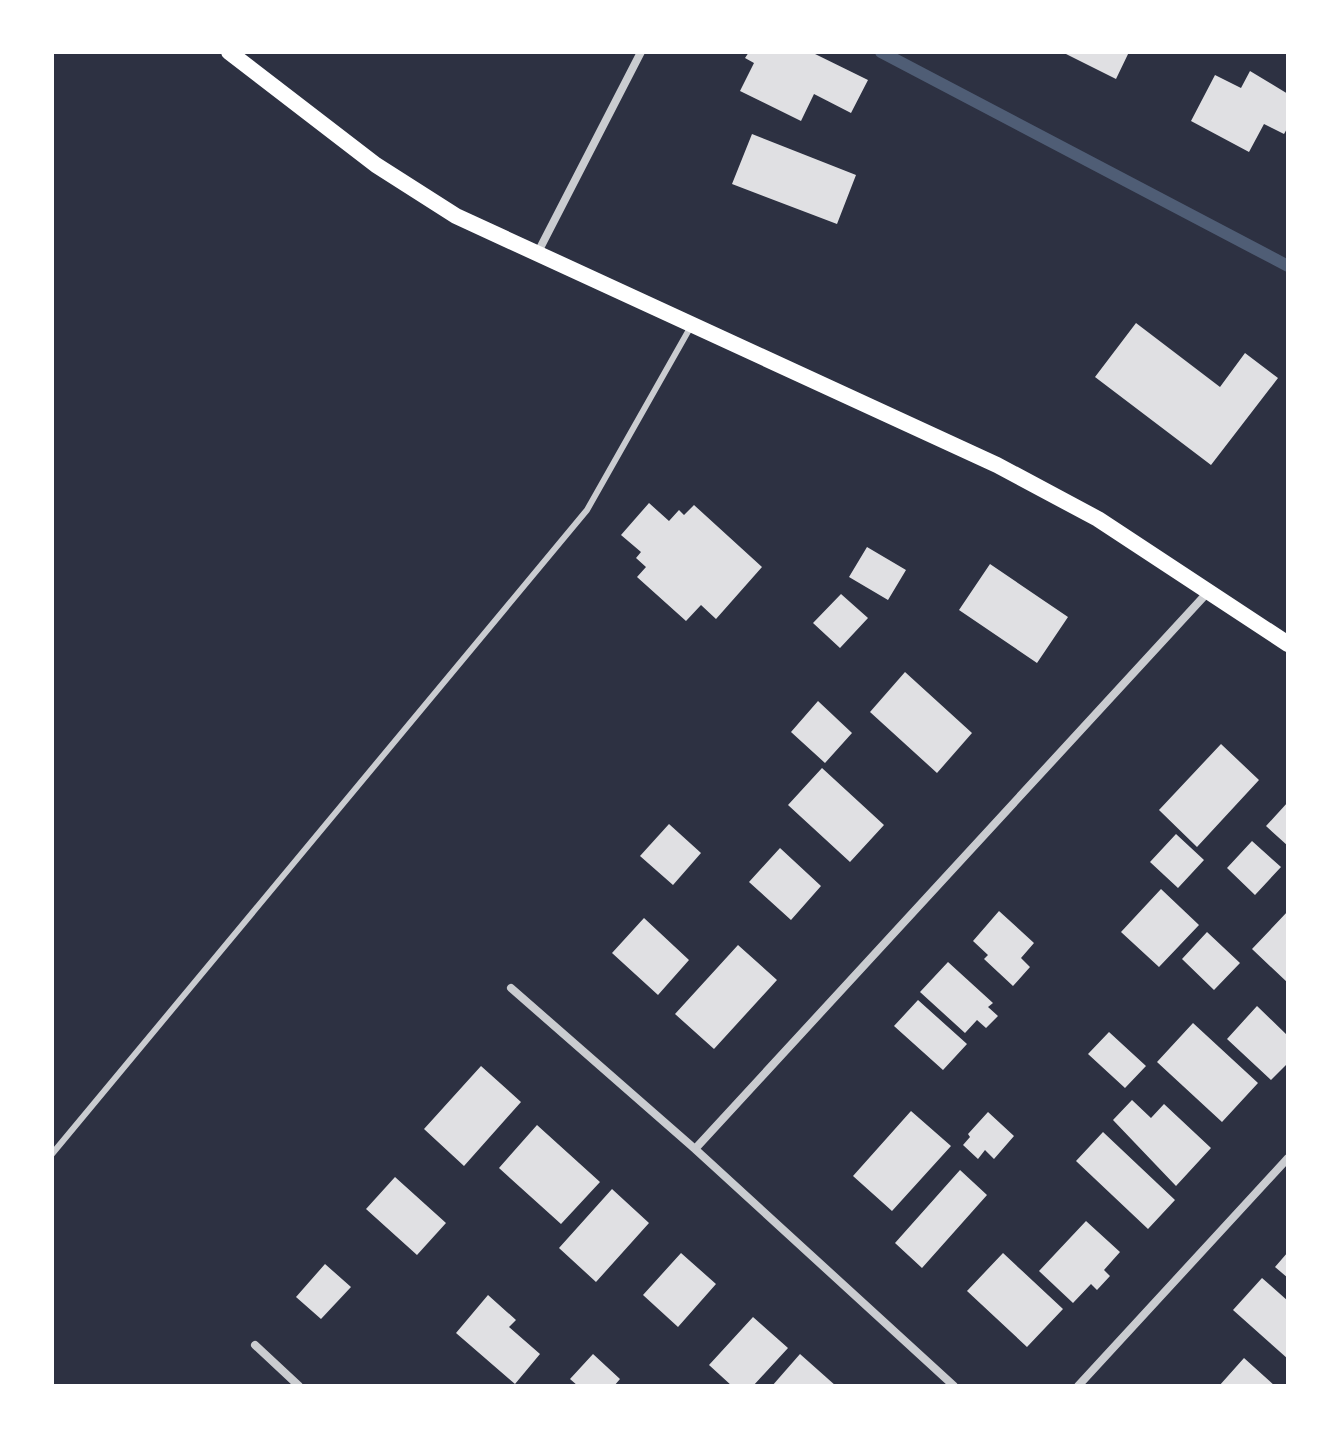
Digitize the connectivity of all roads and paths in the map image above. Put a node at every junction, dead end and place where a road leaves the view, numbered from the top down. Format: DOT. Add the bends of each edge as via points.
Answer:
graph roads {
  1 [pos="229,52"];
  2 [pos="641,52"];
  3 [pos="537,255"];
  4 [pos="692,324"];
  5 [pos="1208,592"];
  6 [pos="1288,644"];
  7 [pos="511,988"];
  8 [pos="695,1149"];
  9 [pos="52,1154"];
  10 [pos="1288,1158"];
  11 [pos="255,1345"];
  12 [pos="299,1386"];
  13 [pos="954,1386"];
  14 [pos="1078,1386"];
  1 -- 3 [label="main road" via="376,165 456,216"];
  2 -- 3 [label="street"];
  3 -- 4 [label="main road"];
  4 -- 5 [label="main road" via="997,465 1098,519"];
  4 -- 9 [label="lane" via="587,510"];
  5 -- 6 [label="main road"];
  5 -- 8 [label="street"];
  7 -- 8 [label="street"];
  8 -- 13 [label="street"];
  10 -- 14 [label="street"];
  11 -- 12 [label="street"];
}
